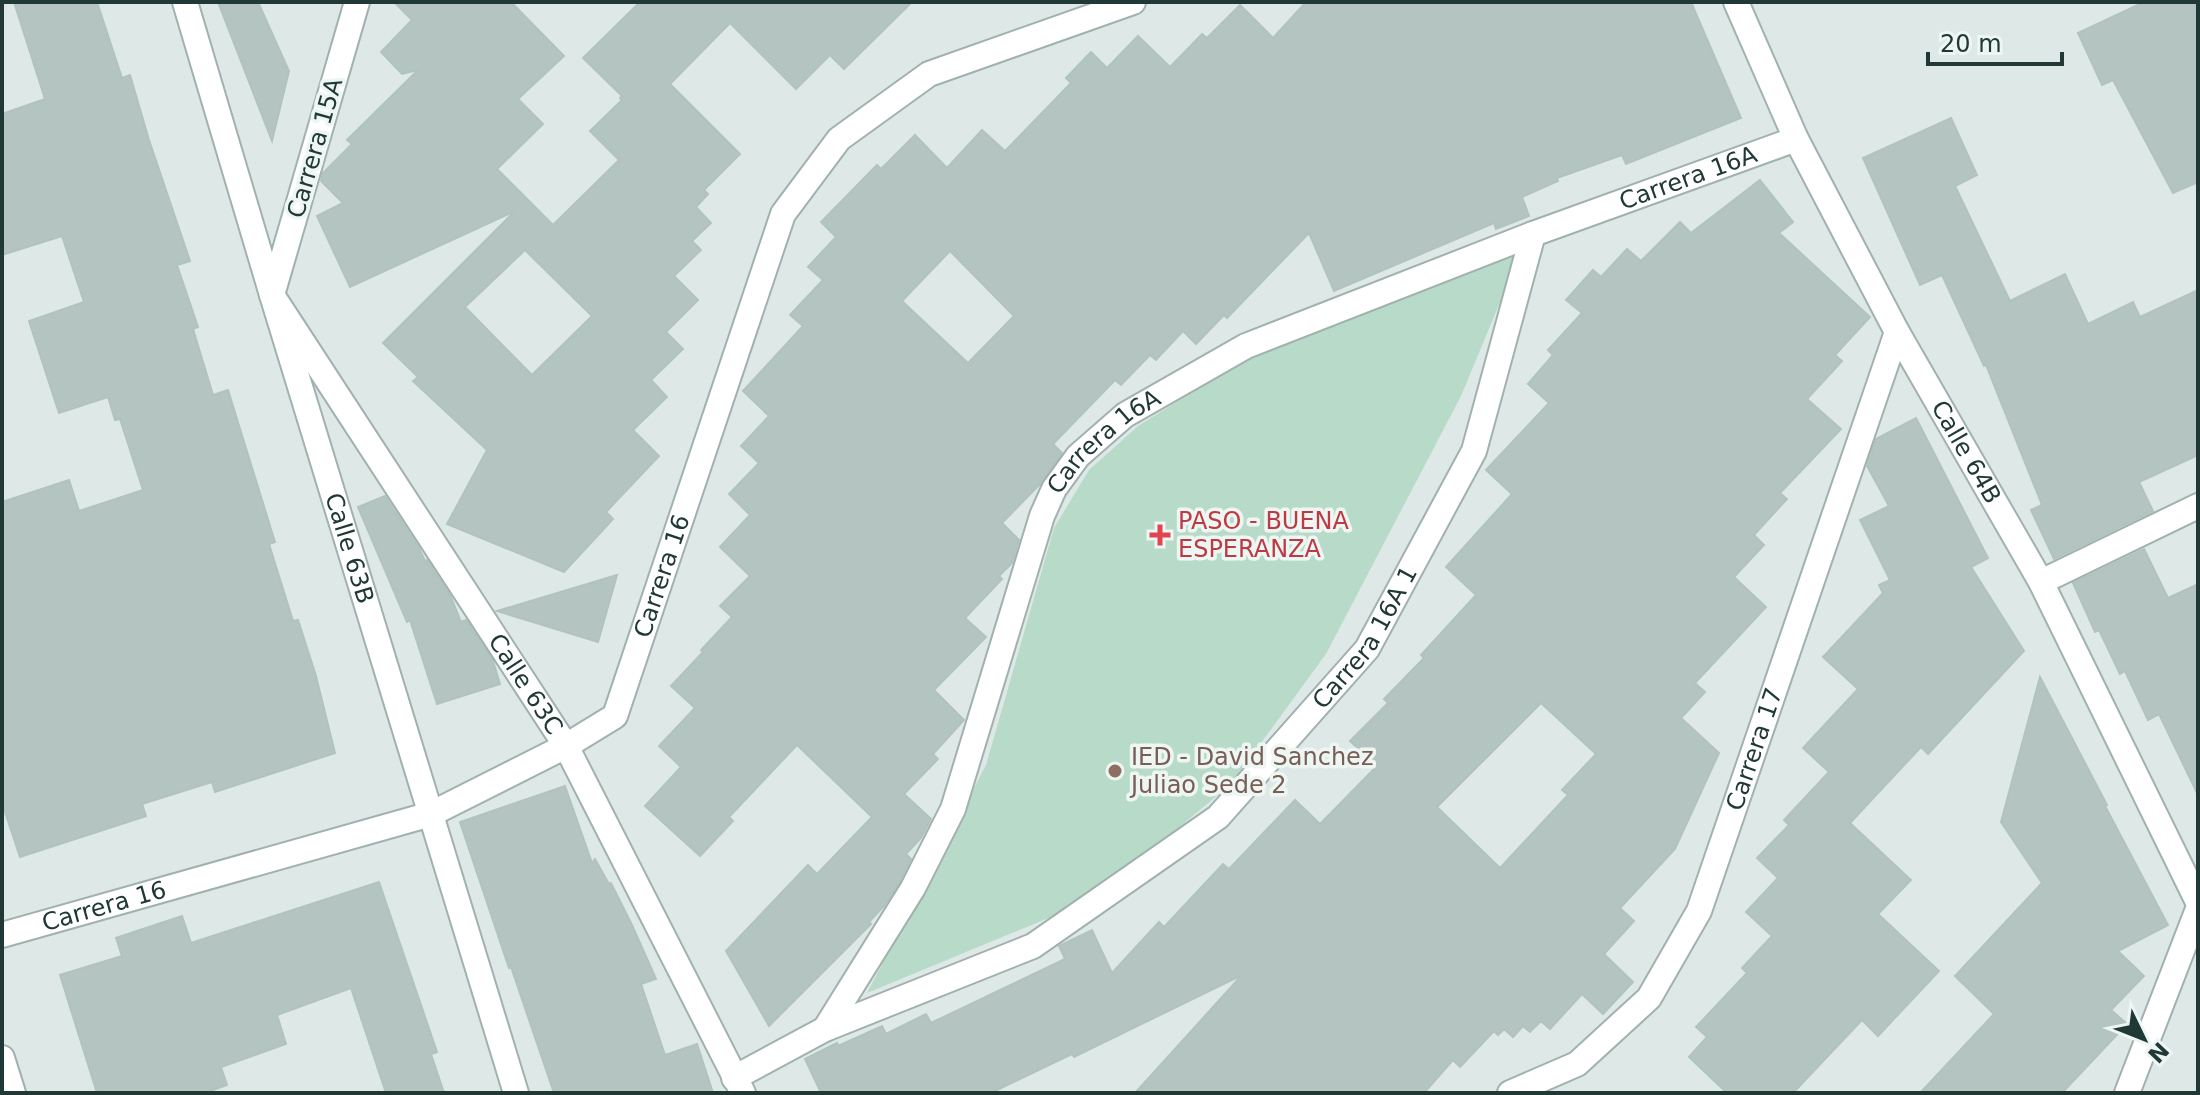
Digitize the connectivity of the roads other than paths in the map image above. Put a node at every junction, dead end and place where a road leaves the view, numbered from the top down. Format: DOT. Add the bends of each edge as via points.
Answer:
graph roads {
  1 [pos="185,2"];
  2 [pos="357,2"];
  3 [pos="1133,2"];
  4 [pos="1736,2"];
  5 [pos="1796,139"];
  6 [pos="1533,234"];
  7 [pos="272,295"];
  8 [pos="1897,332"];
  9 [pos="2198,506"];
  10 [pos="2041,582"];
  11 [pos="566,746"];
  12 [pos="431,814"];
  13 [pos="2198,902"];
  14 [pos="2198,909"];
  15 [pos="2,935"];
  16 [pos="825,1029"];
  17 [pos="2,1058"];
  18 [pos="738,1085"];
  19 [pos="13,1093"];
  20 [pos="516,1093"];
  21 [pos="1510,1093"];
  22 [pos="2127,1093"];
  1 -- 7 [label="street, Calle 63B"];
  2 -- 7 [label="street, Carrera 15A"];
  3 -- 11 [label="street, Carrera 16" via="929,74 839,139 783,214 615,716"];
  4 -- 5 [label="street, Calle 64B"];
  5 -- 6 [label="street, Carrera 16A"];
  5 -- 8 [label="street, Calle 64B"];
  6 -- 16 [label="street, Carrera 16A 1" via="1474,451 1367,649 1268,761 1218,817 1033,946"];
  6 -- 16 [label="street, Carrera 16A" via="1246,346 1125,415 1078,456 1042,516 953,809 913,888"];
  7 -- 11 [label="street, Calle 63C"];
  7 -- 12 [label="street, Calle 63B"];
  8 -- 10 [label="street, Calle 64B"];
  8 -- 21 [label="street, Carrera 17" via="1699,911 1649,998 1577,1064"];
  9 -- 10 [label="street"];
  10 -- 13 [label="street, Calle 64B"];
  11 -- 12 [label="street, Carrera 16"];
  11 -- 18 [label="street, Calle 63C"];
  12 -- 15 [label="street, Carrera 16"];
  12 -- 20 [label="street, Calle 63B"];
  14 -- 22 [label="street"];
  16 -- 18 [label="street, Carrera 16A"];
  17 -- 19 [label="street"];
}
